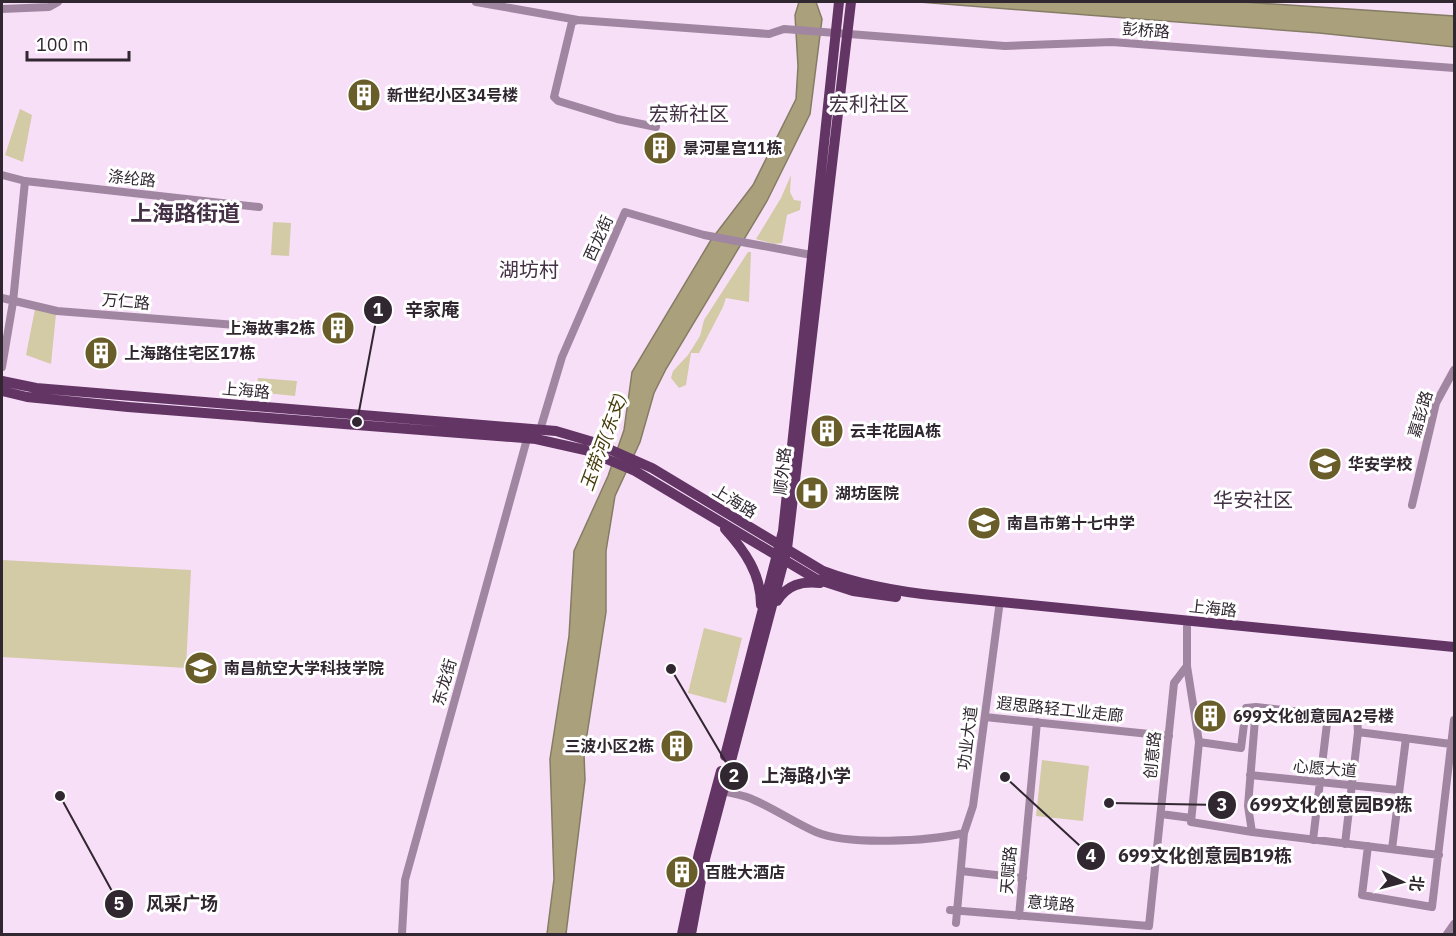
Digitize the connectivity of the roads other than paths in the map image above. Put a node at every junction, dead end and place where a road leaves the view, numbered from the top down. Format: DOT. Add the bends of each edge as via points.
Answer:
graph roads {
  1 [pos="58,2"];
  2 [pos="477,2"];
  3 [pos="839,2"];
  4 [pos="851,2"];
  5 [pos="38,4"];
  6 [pos="2,9"];
  7 [pos="578,20"];
  8 [pos="829,32"];
  9 [pos="846,33"];
  10 [pos="1455,68"];
  11 [pos="656,127"];
  12 [pos="2,175"];
  13 [pos="25,182"];
  14 [pos="259,207"];
  15 [pos="816,256"];
  16 [pos="2,298"];
  17 [pos="13,302"];
  18 [pos="249,326"];
  19 [pos="2,367"];
  20 [pos="1455,370"];
  21 [pos="2,381"];
  22 [pos="2,391"];
  23 [pos="540,430"];
  24 [pos="528,439"];
  25 [pos="589,446"];
  26 [pos="635,466"];
  27 [pos="1412,505"];
  28 [pos="717,520"];
  29 [pos="782,552"];
  30 [pos="831,585"];
  31 [pos="999,608"];
  32 [pos="772,609"];
  33 [pos="760,619"];
  34 [pos="1187,627"];
  35 [pos="1455,647"];
  36 [pos="1455,654"];
  37 [pos="1187,666"];
  38 [pos="1256,707"];
  39 [pos="1328,715"];
  40 [pos="985,717"];
  41 [pos="1455,720"];
  42 [pos="1037,722"];
  43 [pos="1358,732"];
  44 [pos="1169,736"];
  45 [pos="1406,738"];
  46 [pos="1199,742"];
  47 [pos="1451,744"];
  48 [pos="1250,775"];
  49 [pos="1319,782"];
  50 [pos="1352,785"];
  51 [pos="1398,790"];
  52 [pos="723,791"];
  53 [pos="1161,814"];
  54 [pos="1191,818"];
  55 [pos="1252,832"];
  56 [pos="964,833"];
  57 [pos="1313,840"];
  58 [pos="1345,844"];
  59 [pos="1368,846"];
  60 [pos="1392,849"];
  61 [pos="1439,855"];
  62 [pos="961,871"];
  63 [pos="1023,878"];
  64 [pos="953,910"];
  65 [pos="1019,916"];
  66 [pos="956,923"];
  67 [pos="1455,924"];
  68 [pos="1149,926"];
  69 [pos="402,934"];
  70 [pos="682,934"];
  71 [pos="691,934"];
  72 [pos="1447,934"];
  1 -- 5 [label="street" via="49,7"];
  2 -- 7 [label="street, 彭桥路"];
  3 -- 8 [label="main road, 顺外路"];
  4 -- 9 [label="main road, 顺外路"];
  5 -- 6 [label="street"];
  7 -- 8 [label="street, 彭桥路" via="769,34 784,29"];
  7 -- 11 [label="street" via="572,22 569,31 554,97 617,119"];
  8 -- 9 [label="street, 彭桥路"];
  8 -- 15 [label="main road, 顺外路"];
  9 -- 10 [label="street, 彭桥路" via="1005,46 1112,42"];
  9 -- 15 [label="main road, 顺外路"];
  12 -- 13 [label="street, 涤纶路"];
  13 -- 14 [label="street, 涤纶路"];
  13 -- 17 [label="street"];
  15 -- 23 [label="street, 西龙街" via="705,235 625,212 562,357"];
  15 -- 29 [label="main road, 顺外路"];
  16 -- 17 [label="street, 万仁路"];
  17 -- 18 [label="street, 万仁路" via="57,311"];
  17 -- 19 [label="street"];
  20 -- 27 [label="street, 嘉彭路" via="1436,403"];
  21 -- 23 [label="main road, 上海路" via="36,388"];
  22 -- 24 [label="main road, 上海路" via="128,407"];
  23 -- 25 [label="main road, 上海路" via="556,432"];
  24 -- 25 [label="main road, 上海路"];
  24 -- 69 [label="street, 东龙街" via="405,880"];
  25 -- 26 [label="main road, 上海路"];
  26 -- 28 [label="main road, 上海路"];
  26 -- 29 [label="main road, 上海路" via="652,468"];
  28 -- 29 [label="main road, 上海路"];
  28 -- 33 [label="main road" via="753,566 759,585"];
  29 -- 30 [label="main road, 上海路" via="816,579"];
  29 -- 32 [label="main road, 顺外路"];
  29 -- 33 [label="main road, 顺外路"];
  29 -- 35 [label="main road, 上海路" via="842,578 910,593"];
  30 -- 31 [label="main road, 上海路" via="886,596"];
  30 -- 32 [label="main road" via="793,585 782,592"];
  31 -- 34 [label="main road, 上海路"];
  31 -- 40 [label="street, 功业大道"];
  32 -- 52 [label="main road, 顺外路"];
  33 -- 70 [label="main road, 顺外路"];
  34 -- 36 [label="main road, 上海路"];
  34 -- 37 [label="street, 创意路"];
  37 -- 44 [label="street, 创意路" via="1174,683"];
  37 -- 46 [label="street"];
  38 -- 39 [label="street"];
  38 -- 46 [label="street" via="1246,708 1241,748"];
  38 -- 48 [label="street"];
  39 -- 43 [label="street" via="1357,718"];
  39 -- 49 [label="street"];
  40 -- 42 [label="street, 遐思路轻工业走廊"];
  40 -- 56 [label="street, 功业大道" via="973,806"];
  41 -- 47 [label="street"];
  42 -- 44 [label="street, 遐思路轻工业走廊"];
  42 -- 63 [label="street, 天赋路"];
  43 -- 45 [label="street"];
  43 -- 50 [label="street"];
  44 -- 53 [label="street, 创意路"];
  45 -- 47 [label="street"];
  45 -- 51 [label="street"];
  46 -- 54 [label="street"];
  47 -- 61 [label="street"];
  48 -- 49 [label="street, 心愿大道"];
  48 -- 55 [label="street" via="1248,806"];
  49 -- 50 [label="street, 心愿大道"];
  49 -- 57 [label="street"];
  50 -- 51 [label="street, 心愿大道"];
  50 -- 58 [label="street"];
  51 -- 60 [label="street"];
  52 -- 56 [label="street" via="752,799 818,833 851,839 941,838"];
  52 -- 71 [label="main road, 顺外路"];
  53 -- 54 [label="street"];
  53 -- 68 [label="street, 创意路"];
  54 -- 55 [label="street" via="1191,822"];
  55 -- 57 [label="street"];
  56 -- 62 [label="street, 功业大道"];
  57 -- 58 [label="street"];
  58 -- 59 [label="street"];
  59 -- 60 [label="street"];
  59 -- 61 [label="street" via="1362,895 1432,907"];
  60 -- 61 [label="street"];
  62 -- 63 [label="street"];
  62 -- 64 [label="street, 功业大道"];
  63 -- 65 [label="street, 天赋路"];
  64 -- 65 [label="street, 意境路"];
  64 -- 66 [label="street, 功业大道"];
  65 -- 68 [label="street, 意境路"];
  67 -- 72 [label="street"];
}
